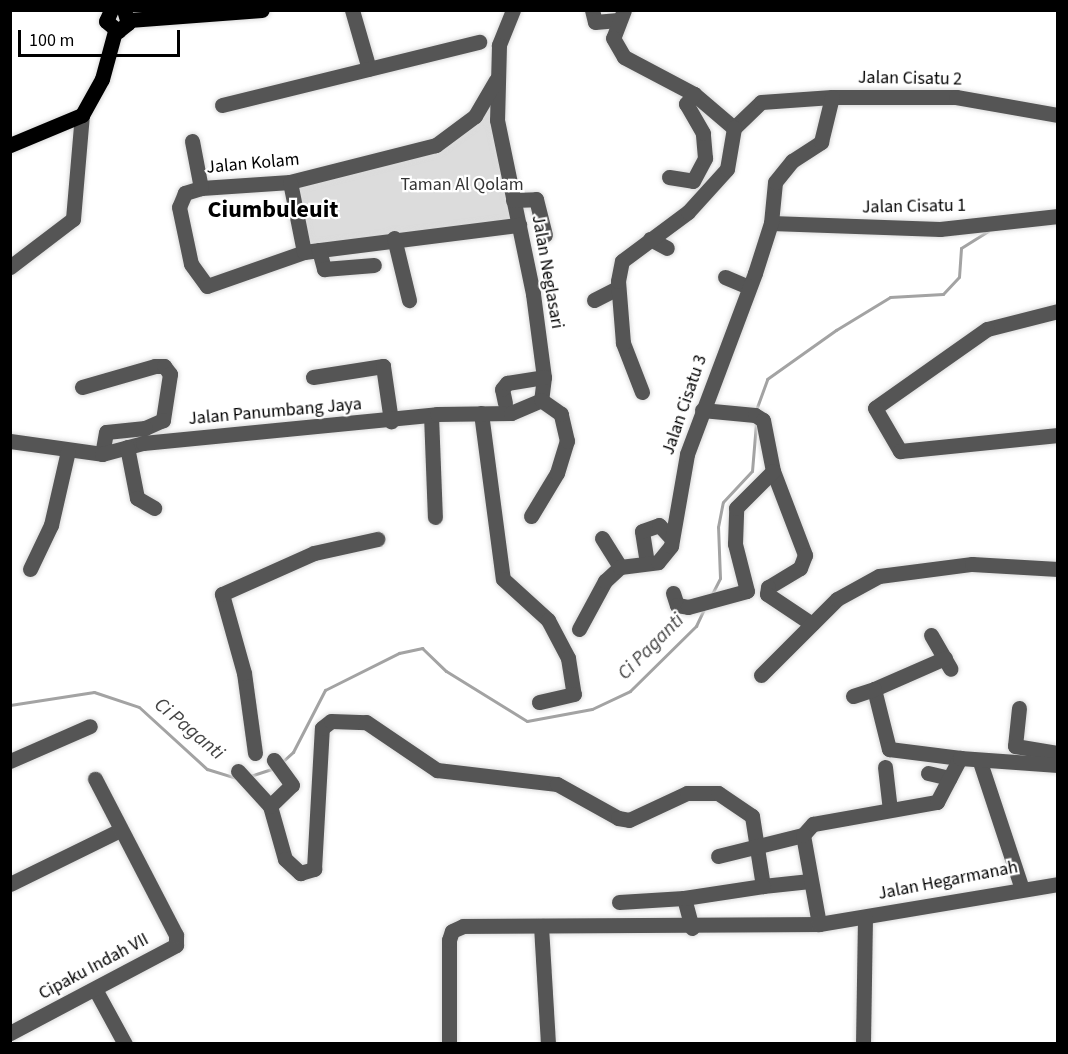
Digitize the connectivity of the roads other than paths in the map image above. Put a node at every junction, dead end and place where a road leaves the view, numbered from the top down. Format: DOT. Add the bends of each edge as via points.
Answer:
graph roads {
  1 [pos="111,10"];
  2 [pos="262,10"];
  3 [pos="352,10"];
  4 [pos="513,10"];
  5 [pos="592,10"];
  6 [pos="256,11"];
  7 [pos="127,15"];
  8 [pos="621,15"];
  9 [pos="115,31"];
  10 [pos="479,42"];
  11 [pos="369,69"];
  12 [pos="496,80"];
  13 [pos="693,94"];
  14 [pos="832,97"];
  15 [pos="222,105"];
  16 [pos="82,115"];
  17 [pos="1058,115"];
  18 [pos="734,128"];
  19 [pos="192,141"];
  20 [pos="10,145"];
  21 [pos="669,177"];
  22 [pos="290,182"];
  23 [pos="201,188"];
  24 [pos="513,200"];
  25 [pos="1058,216"];
  26 [pos="771,223"];
  27 [pos="519,225"];
  28 [pos="545,235"];
  29 [pos="394,238"];
  30 [pos="650,239"];
  31 [pos="667,248"];
  32 [pos="311,251"];
  33 [pos="374,266"];
  34 [pos="10,267"];
  35 [pos="725,277"];
  36 [pos="749,287"];
  37 [pos="618,288"];
  38 [pos="409,300"];
  39 [pos="594,300"];
  40 [pos="1058,311"];
  41 [pos="313,377"];
  42 [pos="544,377"];
  43 [pos="82,387"];
  44 [pos="642,392"];
  45 [pos="541,400"];
  46 [pos="506,403"];
  47 [pos="702,410"];
  48 [pos="481,413"];
  49 [pos="431,415"];
  50 [pos="391,421"];
  51 [pos="1058,435"];
  52 [pos="10,441"];
  53 [pos="126,447"];
  54 [pos="68,451"];
  55 [pos="102,453"];
  56 [pos="773,471"];
  57 [pos="154,508"];
  58 [pos="531,516"];
  59 [pos="435,517"];
  60 [pos="602,538"];
  61 [pos="672,538"];
  62 [pos="377,539"];
  63 [pos="647,563"];
  64 [pos="620,567"];
  65 [pos="30,569"];
  66 [pos="1058,569"];
  67 [pos="673,593"];
  68 [pos="812,624"];
  69 [pos="579,629"];
  70 [pos="931,635"];
  71 [pos="761,675"];
  72 [pos="874,688"];
  73 [pos="853,696"];
  74 [pos="539,702"];
  75 [pos="1019,708"];
  76 [pos="90,726"];
  77 [pos="255,753"];
  78 [pos="1058,753"];
  79 [pos="960,758"];
  80 [pos="10,761"];
  81 [pos="980,762"];
  82 [pos="279,765"];
  83 [pos="1058,765"];
  84 [pos="885,767"];
  85 [pos="238,771"];
  86 [pos="928,773"];
  87 [pos="949,778"];
  88 [pos="95,779"];
  89 [pos="270,806"];
  90 [pos="891,810"];
  91 [pos="120,830"];
  92 [pos="803,835"];
  93 [pos="760,844"];
  94 [pos="718,856"];
  95 [pos="810,881"];
  96 [pos="10,884"];
  97 [pos="1058,884"];
  98 [pos="763,886"];
  99 [pos="1021,886"];
  100 [pos="684,898"];
  101 [pos="619,902"];
  102 [pos="865,916"];
  103 [pos="819,924"];
  104 [pos="541,927"];
  105 [pos="692,928"];
  106 [pos="95,988"];
  107 [pos="10,1033"];
  108 [pos="125,1044"];
  109 [pos="449,1044"];
  110 [pos="548,1044"];
  111 [pos="863,1044"];
  1 -- 9 [label="main road" via="106,21"];
  2 -- 6 [label="main road"];
  3 -- 11 [label="street"];
  4 -- 12 [label="street, Jalan Neglasari" via="499,45"];
  5 -- 8 [label="street" via="595,21"];
  6 -- 7 [label="main road"];
  7 -- 9 [label="main road" via="124,29"];
  8 -- 13 [label="street" via="613,38 628,62"];
  9 -- 16 [label="main road" via="102,79"];
  10 -- 11 [label="street"];
  11 -- 15 [label="street"];
  12 -- 22 [label="street, Jalan Kolam" via="475,116 436,145"];
  12 -- 24 [label="street, Jalan Neglasari" via="497,120"];
  13 -- 18 [label="street"];
  13 -- 21 [label="street" via="686,104 703,133 705,158 693,181"];
  14 -- 17 [label="street, Jalan Cisatu 2" via="956,97"];
  14 -- 18 [label="street, Jalan Cisatu 2" via="760,102"];
  14 -- 26 [label="street, Jalan Cisatu 3" via="821,142 792,161 776,182"];
  16 -- 20 [label="main road"];
  16 -- 34 [label="street" via="73,219"];
  18 -- 30 [label="street" via="727,169 688,212"];
  19 -- 23 [label="street"];
  22 -- 23 [label="street, Jalan Kolam"];
  22 -- 32 [label="street"];
  23 -- 32 [label="street, Jalan Kolam" via="185,193 179,207 200,283 220,284"];
  24 -- 27 [label="street, Jalan Neglasari"];
  24 -- 28 [label="street" via="536,199"];
  25 -- 26 [label="street, Jalan Cisatu 1" via="940,229"];
  26 -- 36 [label="street, Jalan Cisatu 3"];
  27 -- 29 [label="street, Jalan Kolam"];
  27 -- 42 [label="street, Jalan Neglasari"];
  29 -- 32 [label="street, Jalan Kolam"];
  29 -- 38 [label="street"];
  30 -- 31 [label="street"];
  30 -- 37 [label="street" via="622,261"];
  32 -- 33 [label="street" via="324,269"];
  35 -- 36 [label="street"];
  36 -- 47 [label="street, Jalan Cisatu 3"];
  37 -- 39 [label="street"];
  37 -- 44 [label="street" via="623,343"];
  40 -- 51 [label="street" via="987,329 875,406 900,451"];
  41 -- 50 [label="street" via="383,366"];
  42 -- 45 [label="street, Jalan Neglasari"];
  42 -- 46 [label="street" via="507,383 502,389"];
  43 -- 55 [label="street" via="155,366 164,366 170,374 163,420 145,428 106,432"];
  45 -- 48 [label="street, Jalan Panumbang Jaya" via="511,413"];
  45 -- 58 [label="street" via="561,414 567,441 557,473"];
  47 -- 56 [label="street" via="757,416 767,428"];
  47 -- 61 [label="street, Jalan Cisatu 3" via="687,454"];
  48 -- 49 [label="street, Jalan Panumbang Jaya"];
  48 -- 74 [label="street" via="504,583 548,620 568,658 574,694"];
  49 -- 50 [label="street, Jalan Panumbang Jaya"];
  49 -- 59 [label="street"];
  50 -- 53 [label="street, Jalan Panumbang Jaya"];
  52 -- 54 [label="street, Jalan Panumbang Jaya"];
  53 -- 55 [label="street, Jalan Panumbang Jaya"];
  53 -- 57 [label="street" via="137,498"];
  54 -- 55 [label="street, Jalan Panumbang Jaya"];
  54 -- 65 [label="street" via="51,525"];
  56 -- 67 [label="street" via="736,508 735,544 749,588 699,604 677,605"];
  56 -- 68 [label="street" via="800,533 804,562 768,587 766,594"];
  60 -- 64 [label="street"];
  61 -- 63 [label="street, Jalan Cisatu 3" via="663,558"];
  61 -- 63 [label="street" via="659,525 642,531"];
  62 -- 77 [label="street" via="314,553 222,594 244,673"];
  63 -- 64 [label="street"];
  64 -- 69 [label="street" via="605,581"];
  66 -- 68 [label="street" via="972,564 879,576 848,590"];
  68 -- 71 [label="street"];
  70 -- 72 [label="street" via="948,663"];
  72 -- 73 [label="street"];
  72 -- 79 [label="street" via="889,749"];
  75 -- 78 [label="street" via="1015,746"];
  76 -- 80 [label="street"];
  79 -- 81 [label="street"];
  79 -- 87 [label="street"];
  81 -- 83 [label="street"];
  81 -- 99 [label="street"];
  82 -- 89 [label="street" via="292,778 291,790"];
  84 -- 90 [label="street"];
  85 -- 89 [label="street"];
  86 -- 87 [label="street"];
  87 -- 90 [label="street" via="937,802"];
  88 -- 91 [label="street"];
  89 -- 93 [label="street" via="285,859 307,874 314,868 322,728 331,721 366,722 437,770 557,784 618,818 628,820 687,793 718,793 752,816"];
  90 -- 92 [label="street" via="829,818"];
  91 -- 96 [label="street"];
  91 -- 106 [label="street, Cipaku Indah VII" via="176,942"];
  92 -- 93 [label="street"];
  92 -- 95 [label="street"];
  93 -- 94 [label="street"];
  93 -- 98 [label="street"];
  95 -- 98 [label="street"];
  95 -- 103 [label="street"];
  97 -- 99 [label="street, Jalan Hegarmanah"];
  98 -- 100 [label="street"];
  99 -- 102 [label="street, Jalan Hegarmanah"];
  100 -- 101 [label="street"];
  100 -- 105 [label="street"];
  102 -- 103 [label="street"];
  102 -- 111 [label="street, Jalan Hegarmanah"];
  103 -- 105 [label="street"];
  104 -- 105 [label="street"];
  104 -- 109 [label="street" via="463,926 452,931"];
  104 -- 110 [label="street"];
  106 -- 107 [label="street, Cipaku Indah VII"];
  106 -- 108 [label="street"];
}
